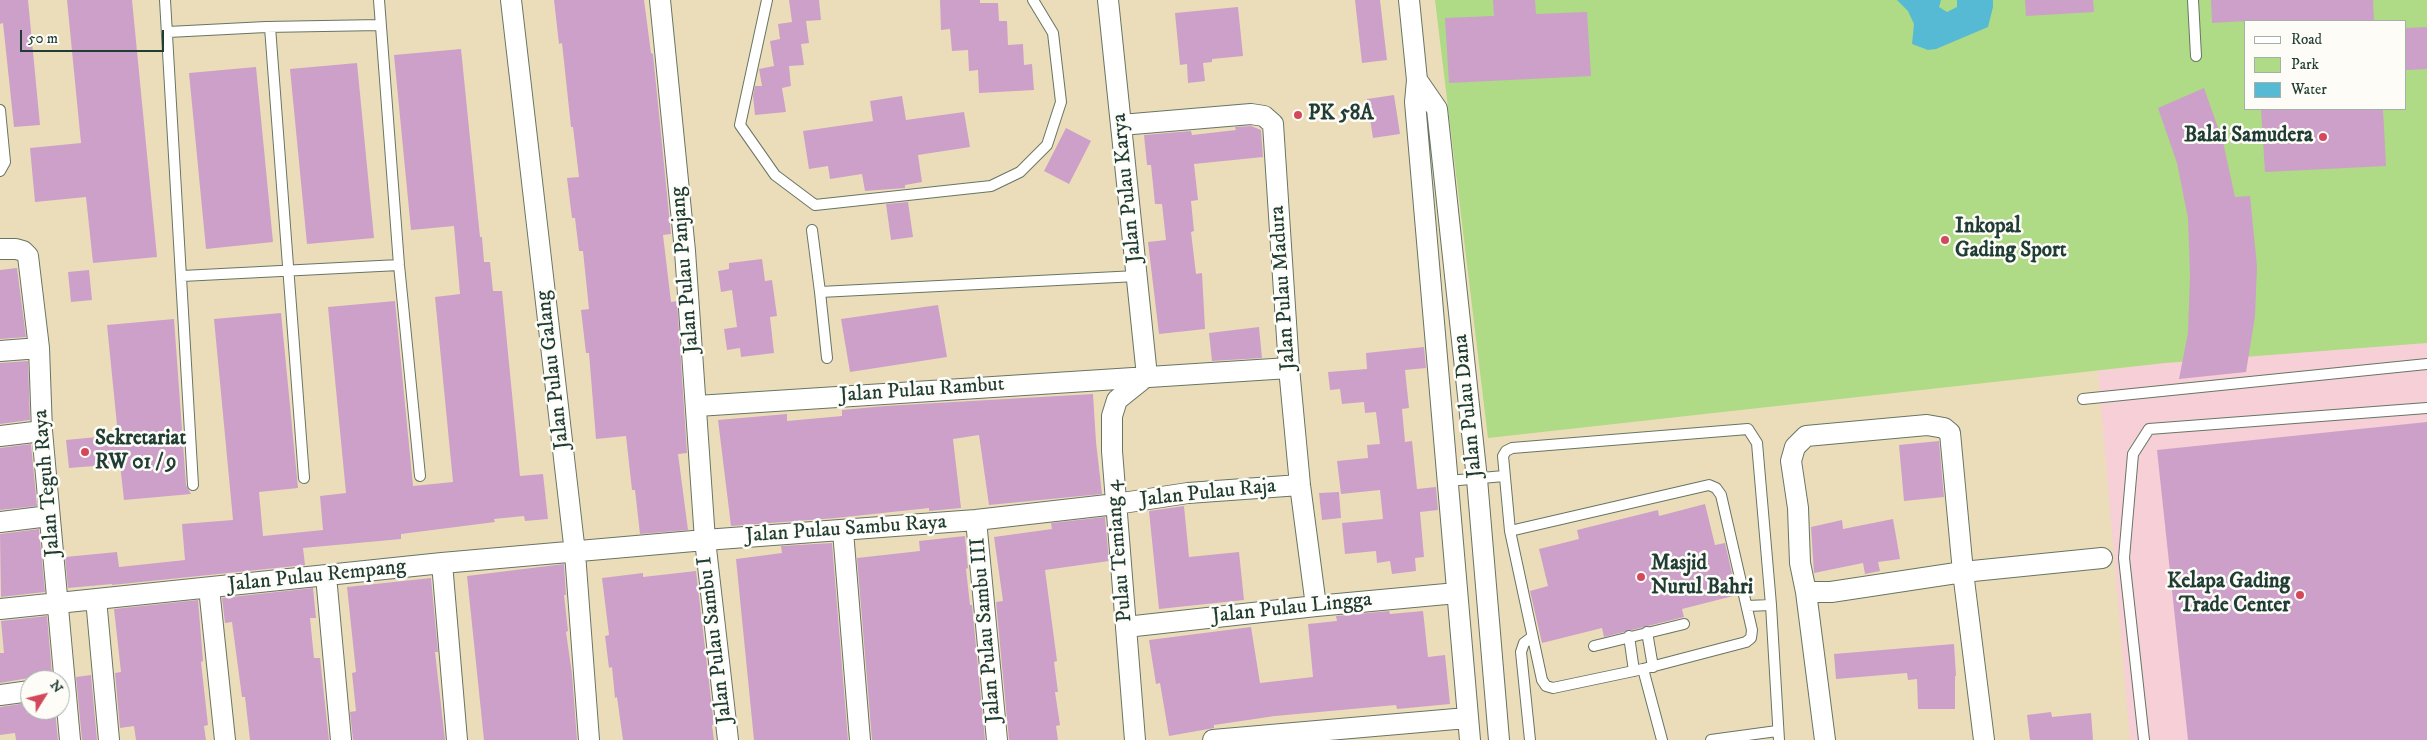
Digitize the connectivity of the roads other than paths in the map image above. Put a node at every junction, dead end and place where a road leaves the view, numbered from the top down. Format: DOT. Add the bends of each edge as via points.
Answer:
graph roads {
  1 [pos="165,0"];
  2 [pos="380,0"];
  3 [pos="511,0"];
  4 [pos="660,0"];
  5 [pos="767,0"];
  6 [pos="1033,0"];
  7 [pos="1108,0"];
  8 [pos="1410,0"];
  9 [pos="2193,0"];
  10 [pos="380,25"];
  11 [pos="270,27"];
  12 [pos="168,32"];
  13 [pos="2196,56"];
  14 [pos="1417,80"];
  15 [pos="0,110"];
  16 [pos="1121,125"];
  17 [pos="0,171"];
  18 [pos="812,230"];
  19 [pos="0,250"];
  20 [pos="399,265"];
  21 [pos="289,271"];
  22 [pos="182,276"];
  23 [pos="1137,276"];
  24 [pos="820,292"];
  25 [pos="39,348"];
  26 [pos="0,351"];
  27 [pos="826,358"];
  28 [pos="2427,364"];
  29 [pos="1289,368"];
  30 [pos="1147,376"];
  31 [pos="2083,399"];
  32 [pos="697,406"];
  33 [pos="2427,408"];
  34 [pos="42,431"];
  35 [pos="0,436"];
  36 [pos="420,476"];
  37 [pos="1504,476"];
  38 [pos="304,478"];
  39 [pos="1477,479"];
  40 [pos="1448,481"];
  41 [pos="193,485"];
  42 [pos="1300,485"];
  43 [pos="1116,504"];
  44 [pos="49,516"];
  45 [pos="976,520"];
  46 [pos="0,522"];
  47 [pos="843,531"];
  48 [pos="1510,531"];
  49 [pos="705,540"];
  50 [pos="575,553"];
  51 [pos="2102,558"];
  52 [pos="442,563"];
  53 [pos="1963,572"];
  54 [pos="326,576"];
  55 [pos="209,588"];
  56 [pos="1806,592"];
  57 [pos="1457,593"];
  58 [pos="96,599"];
  59 [pos="58,603"];
  60 [pos="1771,605"];
  61 [pos="1316,606"];
  62 [pos="1747,606"];
  63 [pos="0,609"];
  64 [pos="1684,624"];
  65 [pos="1126,627"];
  66 [pos="1647,632"];
  67 [pos="1630,636"];
  68 [pos="1532,637"];
  69 [pos="1594,646"];
  70 [pos="1653,667"];
  71 [pos="62,670"];
  72 [pos="1638,670"];
  73 [pos="20,692"];
  74 [pos="0,695"];
  75 [pos="1467,718"];
  76 [pos="67,720"];
  77 [pos="1778,736"];
  78 [pos="70,740"];
  79 [pos="109,740"];
  80 [pos="224,740"];
  81 [pos="341,740"];
  82 [pos="457,740"];
  83 [pos="589,740"];
  84 [pos="728,740"];
  85 [pos="860,740"];
  86 [pos="997,740"];
  87 [pos="1135,740"];
  88 [pos="1213,740"];
  89 [pos="1470,740"];
  90 [pos="1498,740"];
  91 [pos="1530,740"];
  92 [pos="1662,740"];
  93 [pos="1711,740"];
  94 [pos="1825,740"];
  95 [pos="1984,740"];
  96 [pos="2144,740"];
  1 -- 12 [label="lane"];
  2 -- 10 [label="lane"];
  3 -- 50 [label="street, Jalan Pulau Galang"];
  4 -- 32 [label="street, Jalan Pulau Panjang"];
  5 -- 6 [label="lane" via="740,125 775,176 815,205 991,186 1020,172 1047,144 1061,102 1053,33"];
  7 -- 16 [label="street, Jalan Pulau Karya"];
  8 -- 14 [label="street, Jalan Pulau Dana"];
  9 -- 13 [label="lane"];
  10 -- 11 [label="lane"];
  10 -- 20 [label="lane"];
  11 -- 12 [label="lane"];
  11 -- 21 [label="lane"];
  12 -- 22 [label="lane"];
  14 -- 39 [label="street, Jalan Pulau Dana" via="1438,109"];
  14 -- 40 [label="street, Jalan Pulau Dana" via="1415,102"];
  15 -- 17 [label="lane" via="5,162"];
  16 -- 23 [label="street, Jalan Pulau Karya"];
  16 -- 29 [label="street, Jalan Pulau Madura" via="1251,114 1264,116 1273,124"];
  18 -- 24 [label="lane"];
  19 -- 25 [label="street, Jalan Teguh Raya" via="16,248 28,256"];
  20 -- 21 [label="lane"];
  20 -- 36 [label="lane"];
  21 -- 22 [label="lane"];
  21 -- 38 [label="lane"];
  22 -- 41 [label="lane"];
  23 -- 24 [label="lane"];
  23 -- 30 [label="street, Jalan Pulau Karya"];
  24 -- 27 [label="lane"];
  25 -- 26 [label="street"];
  25 -- 34 [label="street, Jalan Teguh Raya"];
  28 -- 31 [label="lane"];
  29 -- 30 [label="street, Jalan Pulau Rambut"];
  29 -- 42 [label="street, Jalan Pulau Madura"];
  30 -- 32 [label="street, Jalan Pulau Rambut"];
  30 -- 43 [label="street, Pulau Temiang 4" via="1117,400 1112,416"];
  32 -- 49 [label="street, Jalan Pulau Panjang"];
  33 -- 96 [label="lane" via="2149,429 2133,454 2124,558"];
  34 -- 35 [label="street"];
  34 -- 44 [label="street, Jalan Teguh Raya"];
  37 -- 39 [label="lane"];
  37 -- 48 [label="lane"];
  37 -- 60 [label="lane" via="1503,456 1512,448 1748,430 1757,443"];
  39 -- 40 [label="lane"];
  39 -- 90 [label="street, Jalan Pulau Dana"];
  40 -- 57 [label="street, Jalan Pulau Dana"];
  42 -- 43 [label="street, Jalan Pulau Raja" via="1188,493"];
  42 -- 61 [label="street, Jalan Pulau Madura"];
  43 -- 45 [label="street, Jalan Pulau Sambu Raya"];
  43 -- 65 [label="street, Pulau Temiang 4"];
  44 -- 46 [label="street"];
  44 -- 59 [label="street, Jalan Teguh Raya"];
  45 -- 47 [label="street, Jalan Pulau Sambu Raya"];
  45 -- 86 [label="street, Jalan Pulau Sambu III"];
  47 -- 49 [label="street, Jalan Pulau Sambu Raya"];
  47 -- 85 [label="street"];
  48 -- 62 [label="lane" via="1709,485 1721,495"];
  48 -- 68 [label="lane"];
  49 -- 50 [label="street, Jalan Pulau Sambu Raya"];
  49 -- 84 [label="street, Jalan Pulau Sambu I"];
  50 -- 52 [label="street, Jalan Pulau Rempang"];
  50 -- 83 [label="street, Jalan Pulau Galang"];
  51 -- 53 [label="street"];
  52 -- 54 [label="street, Jalan Pulau Rempang"];
  52 -- 82 [label="street"];
  53 -- 56 [label="street" via="1848,590"];
  53 -- 56 [label="street" via="1950,433 1927,424 1806,436 1795,447 1791,461 1798,508 1800,563"];
  53 -- 95 [label="street"];
  54 -- 55 [label="street, Jalan Pulau Rempang"];
  54 -- 81 [label="street"];
  55 -- 58 [label="street, Jalan Pulau Rempang"];
  55 -- 80 [label="street"];
  56 -- 94 [label="street"];
  57 -- 61 [label="street, Jalan Pulau Lingga"];
  57 -- 75 [label="street, Jalan Pulau Dana"];
  58 -- 59 [label="street, Jalan Pulau Rempang"];
  58 -- 79 [label="street"];
  59 -- 63 [label="street, Jalan Pulau Rempang"];
  59 -- 71 [label="street, Jalan Teguh Raya"];
  60 -- 62 [label="lane"];
  60 -- 77 [label="lane"];
  61 -- 65 [label="street, Jalan Pulau Lingga"];
  62 -- 70 [label="lane" via="1752,630 1751,638 1746,642"];
  64 -- 66 [label="lane"];
  65 -- 87 [label="street, Pulau Temiang 4"];
  66 -- 67 [label="lane"];
  66 -- 70 [label="lane"];
  67 -- 69 [label="lane"];
  67 -- 72 [label="lane"];
  68 -- 72 [label="lane" via="1546,686 1553,688"];
  68 -- 91 [label="lane" via="1524,643 1521,652"];
  70 -- 72 [label="lane"];
  72 -- 92 [label="lane"];
  73 -- 74 [label="street"];
  75 -- 88 [label="street"];
  75 -- 89 [label="street, Jalan Pulau Dana"];
  76 -- 78 [label="street, Jalan Teguh Raya"];
  77 -- 93 [label="lane"];
}
